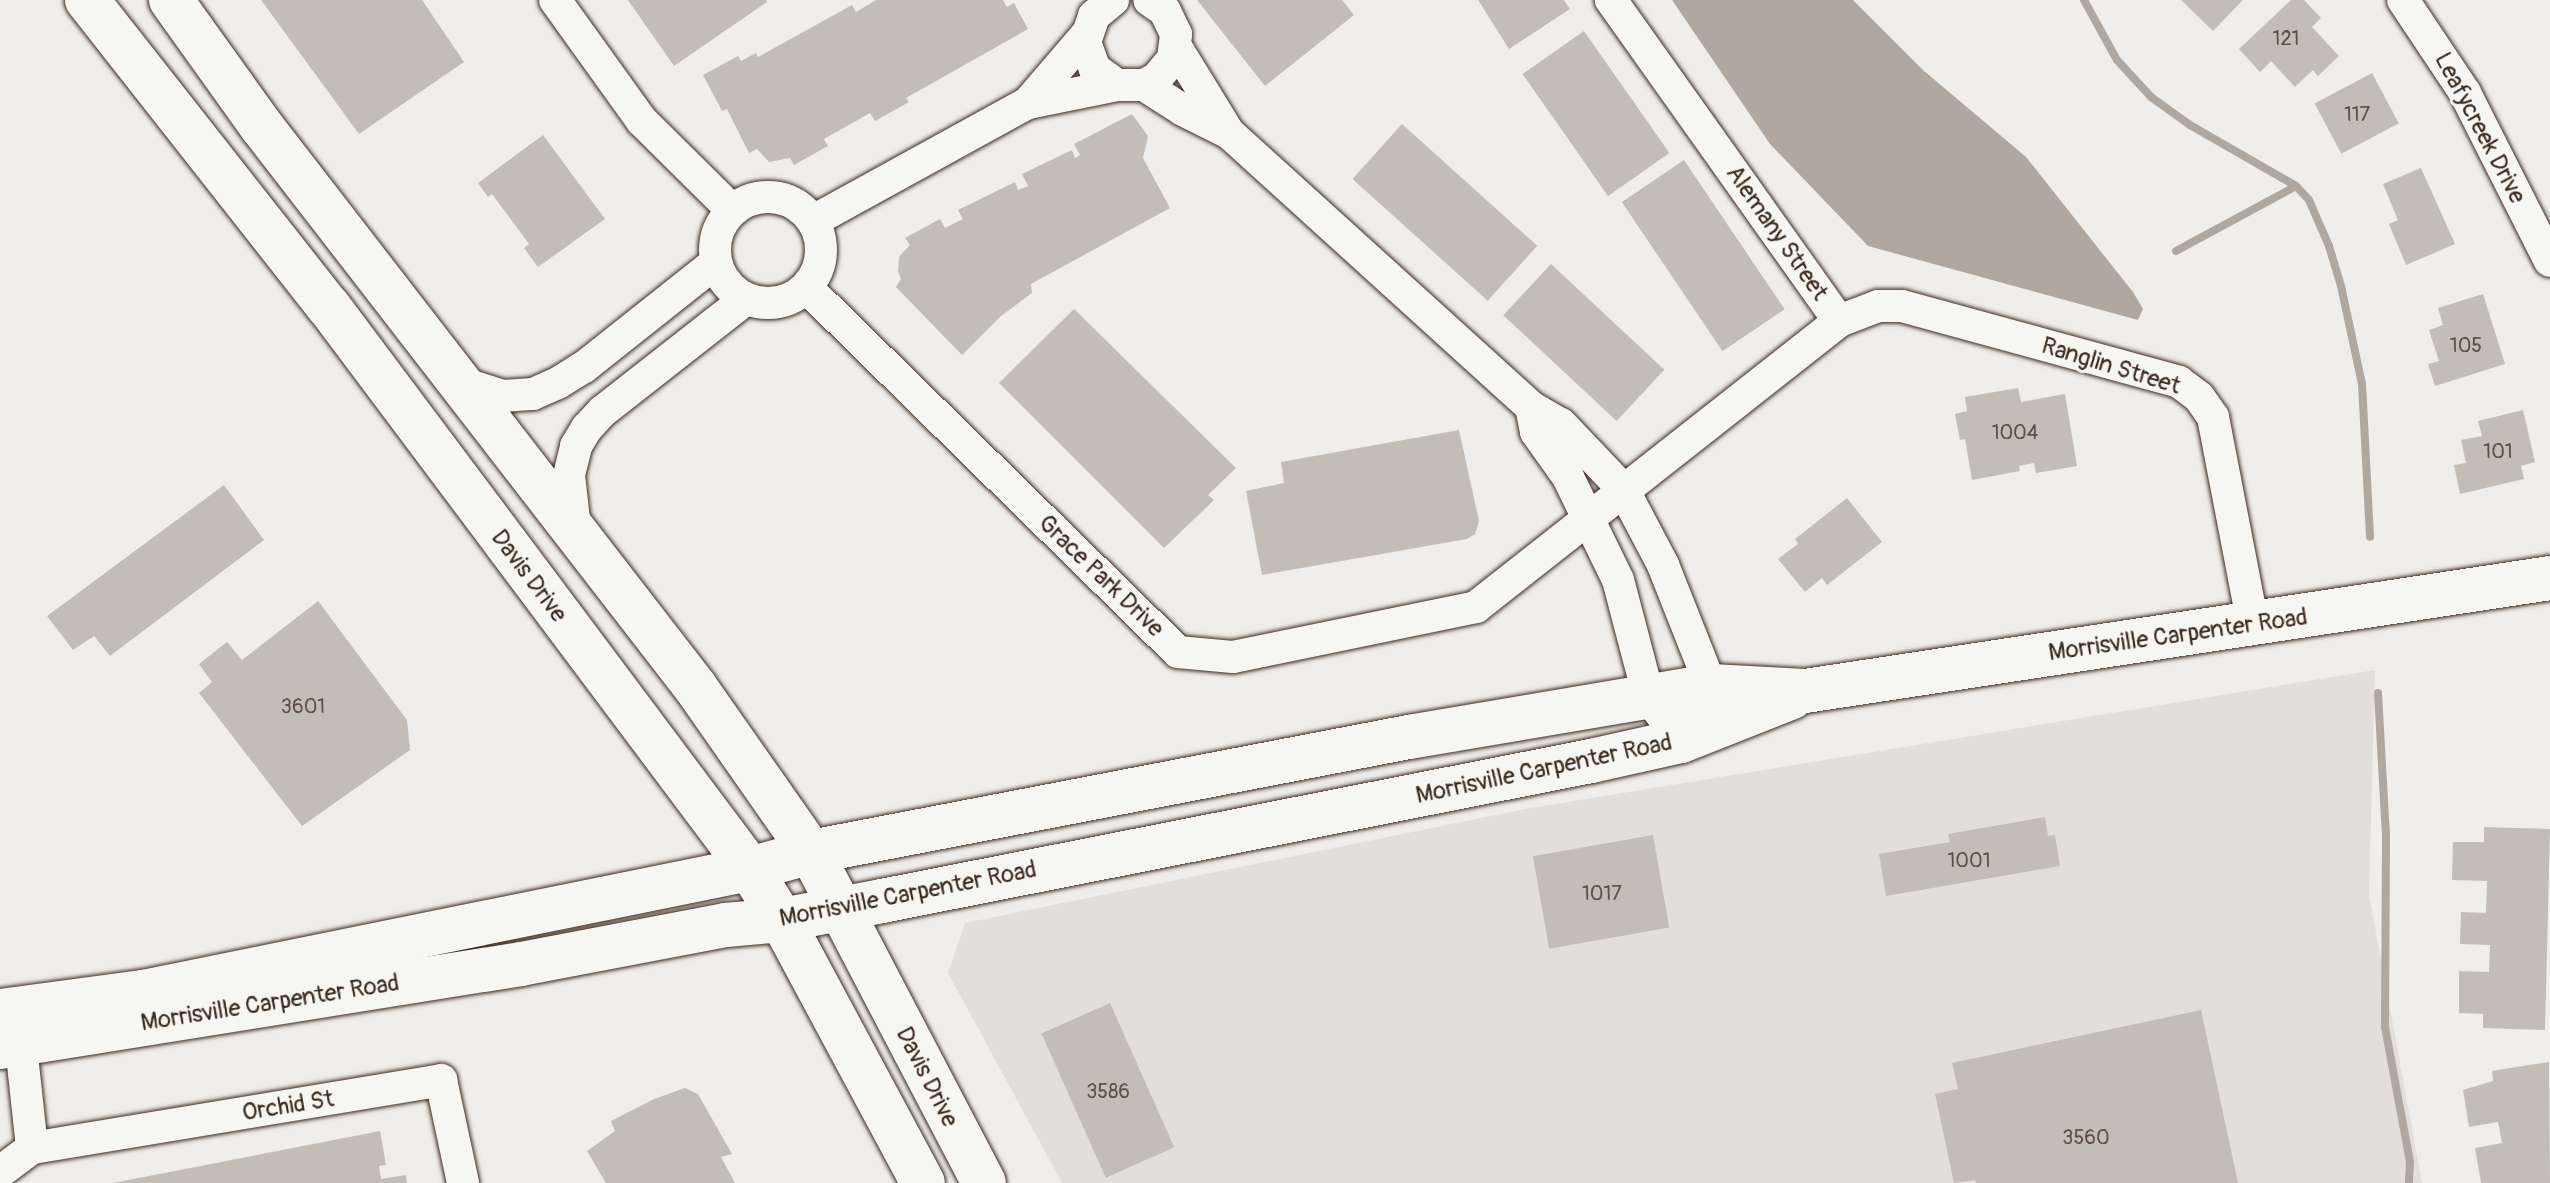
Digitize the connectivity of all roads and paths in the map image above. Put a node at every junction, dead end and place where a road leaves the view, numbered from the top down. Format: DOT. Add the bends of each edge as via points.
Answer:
graph roads {
  1 [pos="87,0"];
  2 [pos="171,0"];
  3 [pos="555,0"];
  4 [pos="1113,0"];
  5 [pos="1149,0"];
  6 [pos="1611,0"];
  7 [pos="2403,0"];
  8 [pos="1085,21"];
  9 [pos="1176,47"];
  10 [pos="1131,85"];
  11 [pos="1028,103"];
  12 [pos="1229,133"];
  13 [pos="732,210"];
  14 [pos="813,221"];
  15 [pos="2550,261"];
  16 [pos="715,263"];
  17 [pos="806,287"];
  18 [pos="746,299"];
  19 [pos="1839,321"];
  20 [pos="459,382"];
  21 [pos="1531,407"];
  22 [pos="1623,489"];
  23 [pos="1589,517"];
  24 [pos="575,528"];
  25 [pos="2550,578"];
  26 [pos="2253,625"];
  27 [pos="1711,686"];
  28 [pos="1805,691"];
  29 [pos="1649,698"];
  30 [pos="1681,741"];
  31 [pos="811,852"];
  32 [pos="750,869"];
  33 [pos="843,908"];
  34 [pos="782,920"];
  35 [pos="7,1034"];
  36 [pos="32,1148"];
  37 [pos="0,1172"];
  38 [pos="463,1183"];
  39 [pos="923,1183"];
  40 [pos="984,1183"];
  1 -- 32 [label="main road, Davis Drive" via="329,307"];
  2 -- 20 [label="main road, Davis Drive"];
  3 -- 13 [label="street" via="642,121"];
  4 -- 8 [label="street"];
  5 -- 9 [label="street" via="1172,22"];
  6 -- 19 [label="street, Alemany Street"];
  7 -- 15 [label="street, Leafycreek Drive" via="2465,93"];
  8 -- 10 [label="street" via="1088,56 1095,69"];
  8 -- 11 [label="street"];
  9 -- 10 [label="street" via="1166,70"];
  9 -- 12 [label="street"];
  10 -- 11 [label="street"];
  10 -- 12 [label="street"];
  11 -- 14 [label="street"];
  12 -- 21 [label="street"];
  13 -- 14 [label="street" via="765,196 784,199"];
  13 -- 16 [label="street" via="717,234"];
  14 -- 17 [label="street" via="821,255 817,273"];
  16 -- 18 [label="street" via="733,291"];
  16 -- 20 [label="street" via="558,383 533,394 503,396"];
  17 -- 18 [label="street" via="779,303"];
  17 -- 23 [label="street, Grace Park Drive" via="1178,652 1233,657 1476,607"];
  18 -- 24 [label="street" via="587,428 569,475"];
  19 -- 22 [label="street, Alemany Street"];
  19 -- 26 [label="street, Ranglin Street" via="1878,306 1902,306 2189,389 2213,417"];
  20 -- 24 [label="main road, Davis Drive"];
  21 -- 22 [label="street" via="1561,424"];
  21 -- 23 [label="street" via="1536,432"];
  22 -- 23 [label="street, Alemany Street"];
  22 -- 27 [label="street" via="1663,565"];
  23 -- 29 [label="street" via="1618,580"];
  24 -- 31 [label="main road, Davis Drive"];
  25 -- 26 [label="main road, Morrisville Carpenter Road"];
  26 -- 28 [label="main road, Morrisville Carpenter Road"];
  27 -- 28 [label="main road, Morrisville Carpenter Road"];
  27 -- 29 [label="main road, Morrisville Carpenter Road"];
  27 -- 30 [label="street"];
  28 -- 30 [label="main road, Morrisville Carpenter Road"];
  29 -- 30 [label="street"];
  29 -- 31 [label="main road, Morrisville Carpenter Road" via="1409,737"];
  30 -- 33 [label="main road, Morrisville Carpenter Road"];
  31 -- 32 [label="main road, Morrisville Carpenter Road"];
  31 -- 33 [label="main road, Davis Drive"];
  32 -- 34 [label="main road, Davis Drive"];
  32 -- 35 [label="main road, Morrisville Carpenter Road" via="143,992"];
  33 -- 34 [label="main road, Morrisville Carpenter Road"];
  33 -- 40 [label="main road, Davis Drive"];
  34 -- 35 [label="main road, Morrisville Carpenter Road" via="726,925 521,964"];
  34 -- 39 [label="main road, Davis Drive"];
  35 -- 36 [label="street"];
  36 -- 37 [label="street, Orchid St"];
  36 -- 38 [label="street, Orchid St" via="441,1080"];
}
